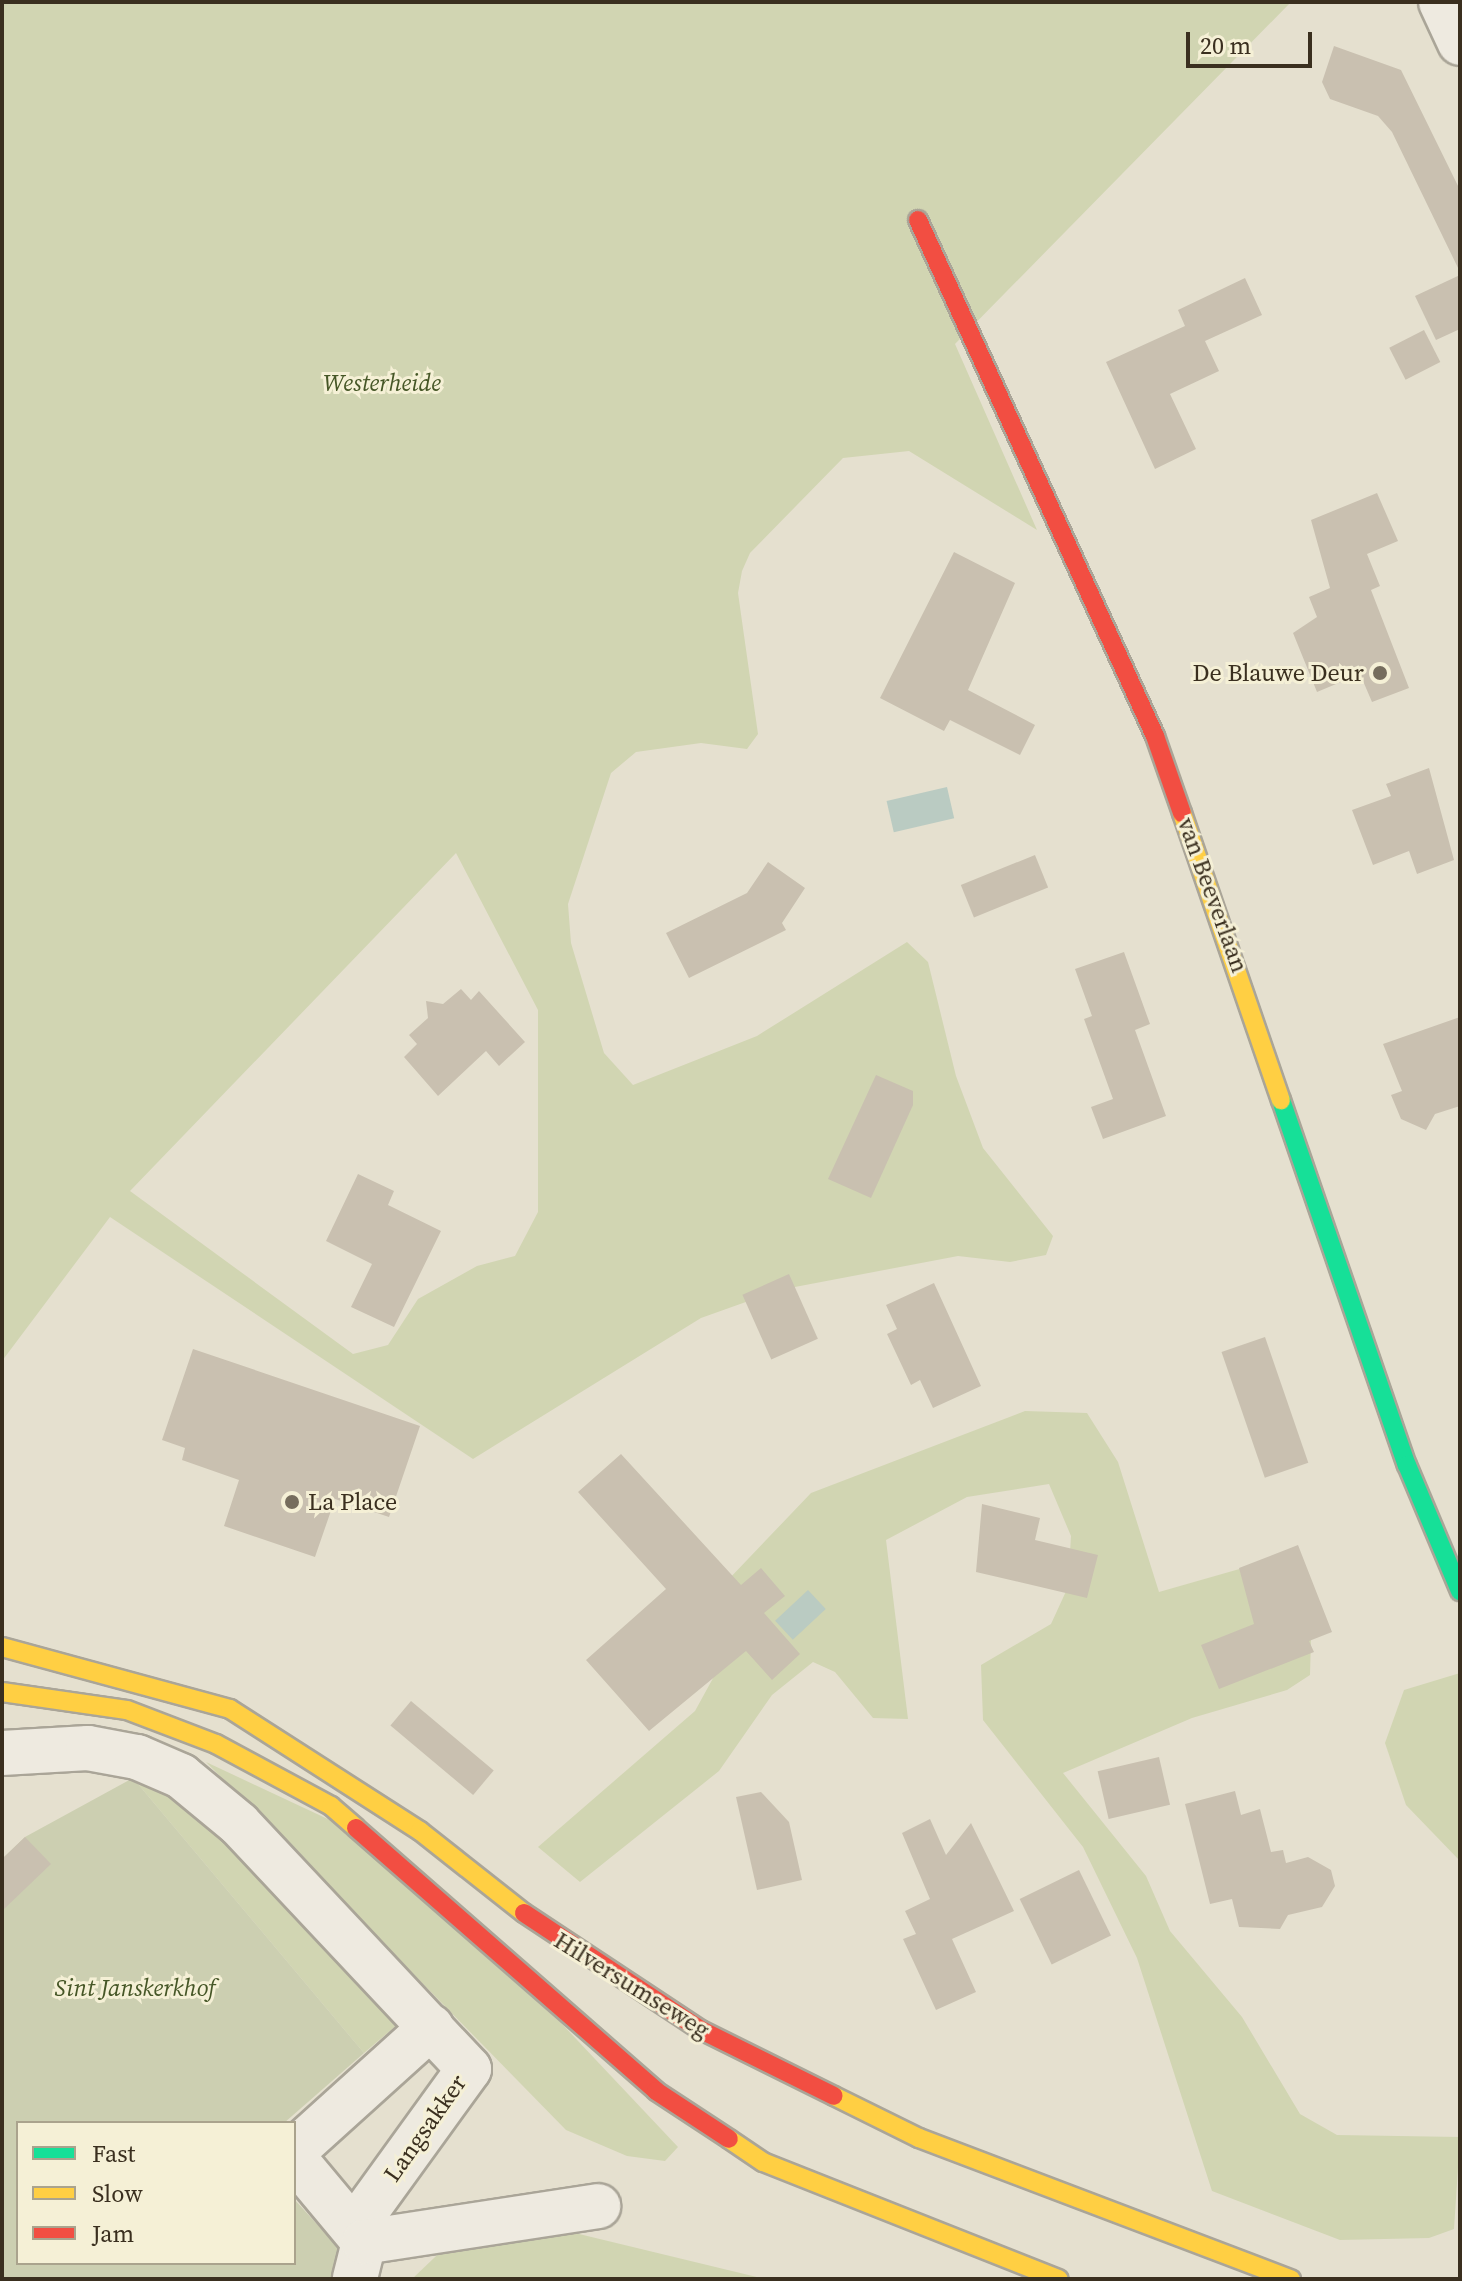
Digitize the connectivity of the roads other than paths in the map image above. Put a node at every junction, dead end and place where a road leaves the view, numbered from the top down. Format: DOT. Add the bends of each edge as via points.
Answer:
graph roads {
  1 [pos="1441,2"];
  2 [pos="1460,43"];
  3 [pos="918,220"];
  4 [pos="1460,1591"];
  5 [pos="2,1647"];
  6 [pos="2,1692"];
  7 [pos="2,1753"];
  8 [pos="431,2027"];
  9 [pos="296,2149"];
  10 [pos="296,2161"];
  11 [pos="598,2206"];
  12 [pos="358,2250"];
  13 [pos="1059,2279"];
  14 [pos="1291,2279"];
  1 -- 2 [label="street"];
  3 -- 4 [label="main road, van Beeverlaan" via="1155,736 1407,1465"];
  5 -- 14 [label="main road, Hilversumseweg" via="154,1683 230,1709 420,1831 559,1941 701,2030 919,2138"];
  6 -- 13 [label="main road" via="127,1710 216,1744 331,1806 656,2091 763,2162"];
  7 -- 8 [label="street" via="88,1748 137,1757 181,1776 239,1824"];
  8 -- 9 [label="street"];
  8 -- 12 [label="street, Langsakker" via="469,2069"];
  10 -- 12 [label="street"];
  11 -- 12 [label="street"];
}
